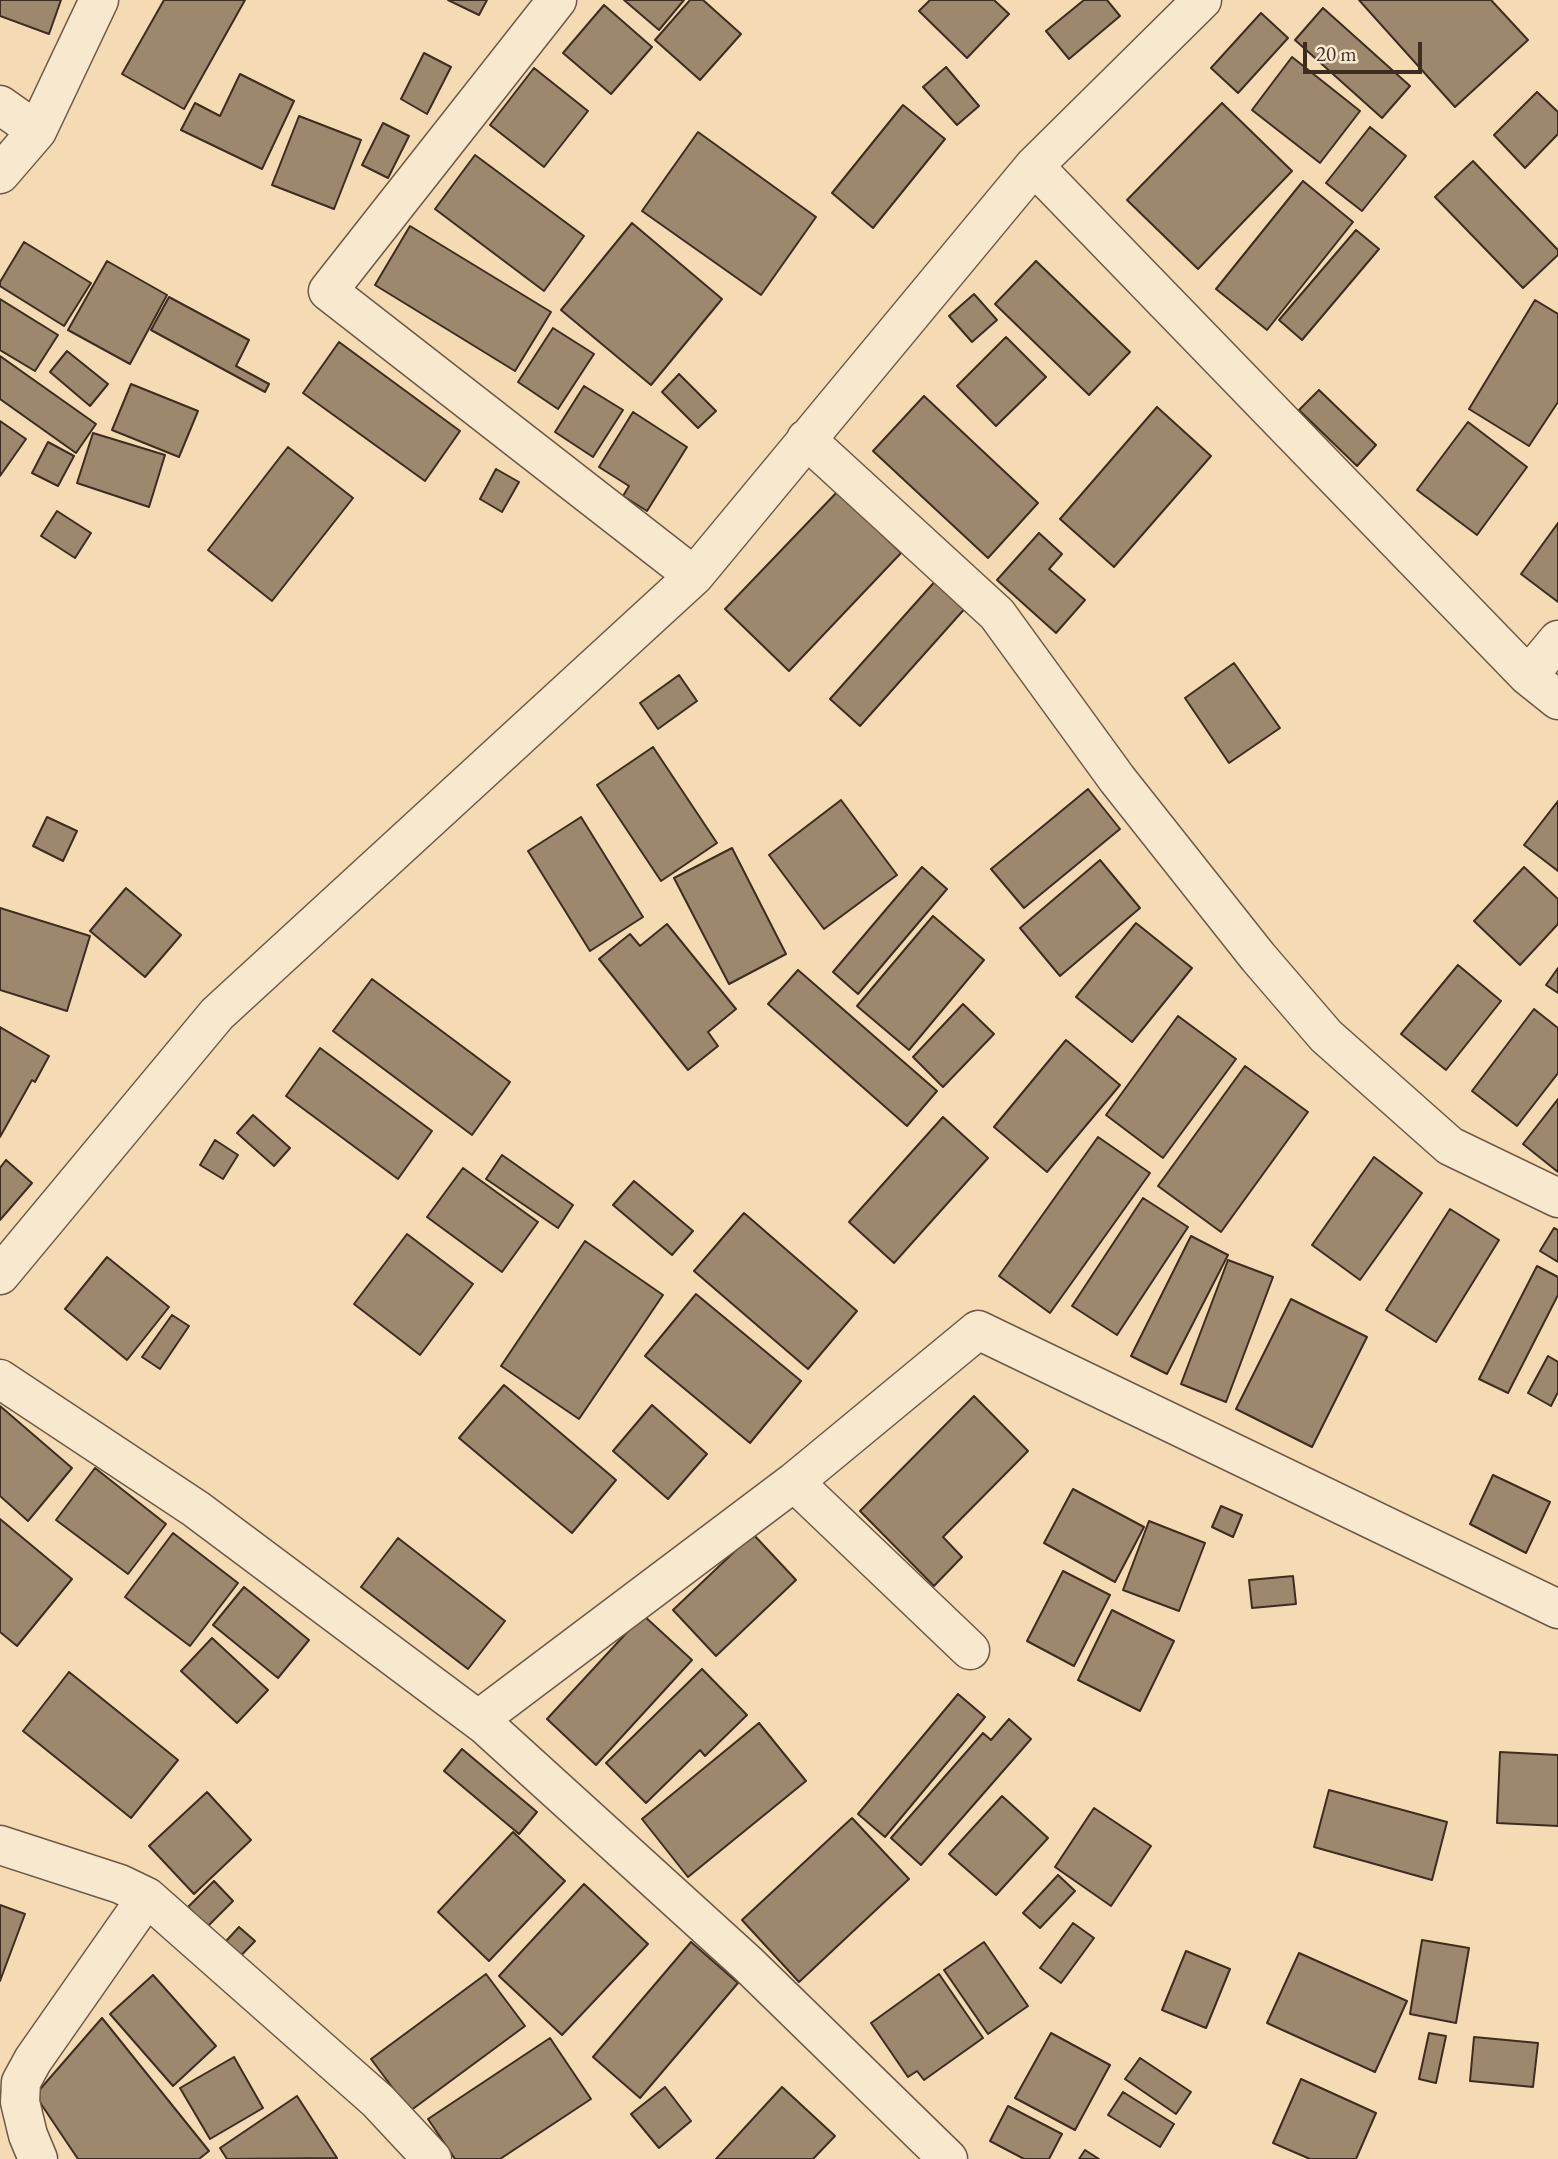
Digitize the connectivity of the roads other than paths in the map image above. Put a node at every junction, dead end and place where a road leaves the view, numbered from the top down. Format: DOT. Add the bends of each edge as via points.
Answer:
graph roads {
  1 [pos="99,0"];
  2 [pos="557,0"];
  3 [pos="1202,0"];
  4 [pos="0,104"];
  5 [pos="37,131"];
  6 [pos="1034,166"];
  7 [pos="0,174"];
  8 [pos="806,439"];
  9 [pos="694,576"];
  10 [pos="1558,640"];
  11 [pos="1528,676"];
  12 [pos="1558,700"];
  13 [pos="1558,1198"];
  14 [pos="0,1275"];
  15 [pos="0,1379"];
  16 [pos="794,1482"];
  17 [pos="1558,1609"];
  18 [pos="970,1650"];
  19 [pos="478,1720"];
  20 [pos="0,1845"];
  21 [pos="147,1897"];
  22 [pos="38,2159"];
  23 [pos="432,2159"];
  24 [pos="948,2159"];
  1 -- 5 [label="street"];
  2 -- 9 [label="street" via="328,290"];
  3 -- 6 [label="street"];
  4 -- 5 [label="street"];
  5 -- 7 [label="street"];
  6 -- 8 [label="street"];
  6 -- 11 [label="street"];
  8 -- 9 [label="street"];
  8 -- 13 [label="street" via="997,614 1117,779 1326,1036 1450,1146"];
  9 -- 14 [label="street" via="217,1014"];
  10 -- 11 [label="street"];
  11 -- 12 [label="street"];
  15 -- 19 [label="street" via="196,1509"];
  16 -- 17 [label="street" via="978,1331"];
  16 -- 18 [label="street"];
  16 -- 19 [label="street"];
  19 -- 24 [label="street" via="748,1964"];
  20 -- 21 [label="street"];
  21 -- 22 [label="street" via="21,2082 20,2102"];
  21 -- 23 [label="street" via="378,2101"];
}
